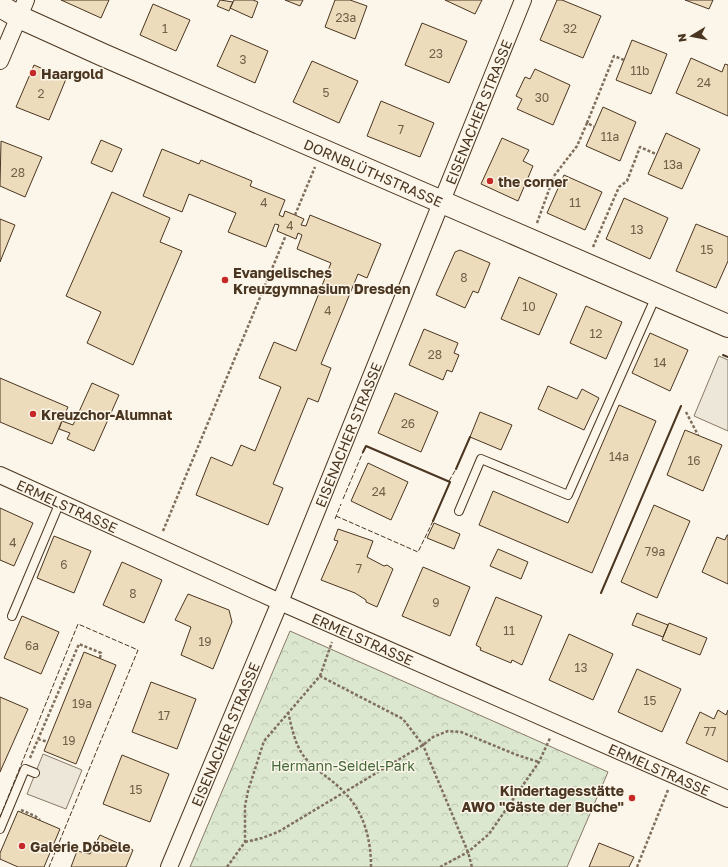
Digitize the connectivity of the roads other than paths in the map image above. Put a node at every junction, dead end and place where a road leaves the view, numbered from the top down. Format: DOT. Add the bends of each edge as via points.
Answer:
graph roads {
  1 [pos="523,0"];
  2 [pos="0,6"];
  3 [pos="22,8"];
  4 [pos="0,61"];
  5 [pos="440,201"];
  6 [pos="656,295"];
  7 [pos="728,326"];
  8 [pos="0,475"];
  9 [pos="60,502"];
  10 [pos="459,511"];
  11 [pos="280,602"];
  12 [pos="12,616"];
  13 [pos="36,773"];
  14 [pos="728,799"];
  15 [pos="0,829"];
  16 [pos="169,867"];
  1 -- 5 [label="street, EISENACHER STRASSE"];
  2 -- 3 [label="street, DORNBLÜTHSTRASSE"];
  3 -- 4 [label="street"];
  3 -- 5 [label="street, DORNBLÜTHSTRASSE" via="322,150"];
  5 -- 6 [label="street, DORNBLÜTHSTRASSE"];
  5 -- 11 [label="street, EISENACHER STRASSE"];
  6 -- 7 [label="street, DORNBLÜTHSTRASSE"];
  6 -- 10 [label="lane" via="568,495 481,459"];
  8 -- 9 [label="street, ERMELSTRASSE"];
  9 -- 11 [label="street, ERMELSTRASSE"];
  9 -- 12 [label="lane"];
  11 -- 14 [label="street, ERMELSTRASSE"];
  11 -- 16 [label="street, EISENACHER STRASSE"];
  13 -- 15 [label="lane" via="25,769"];
}
